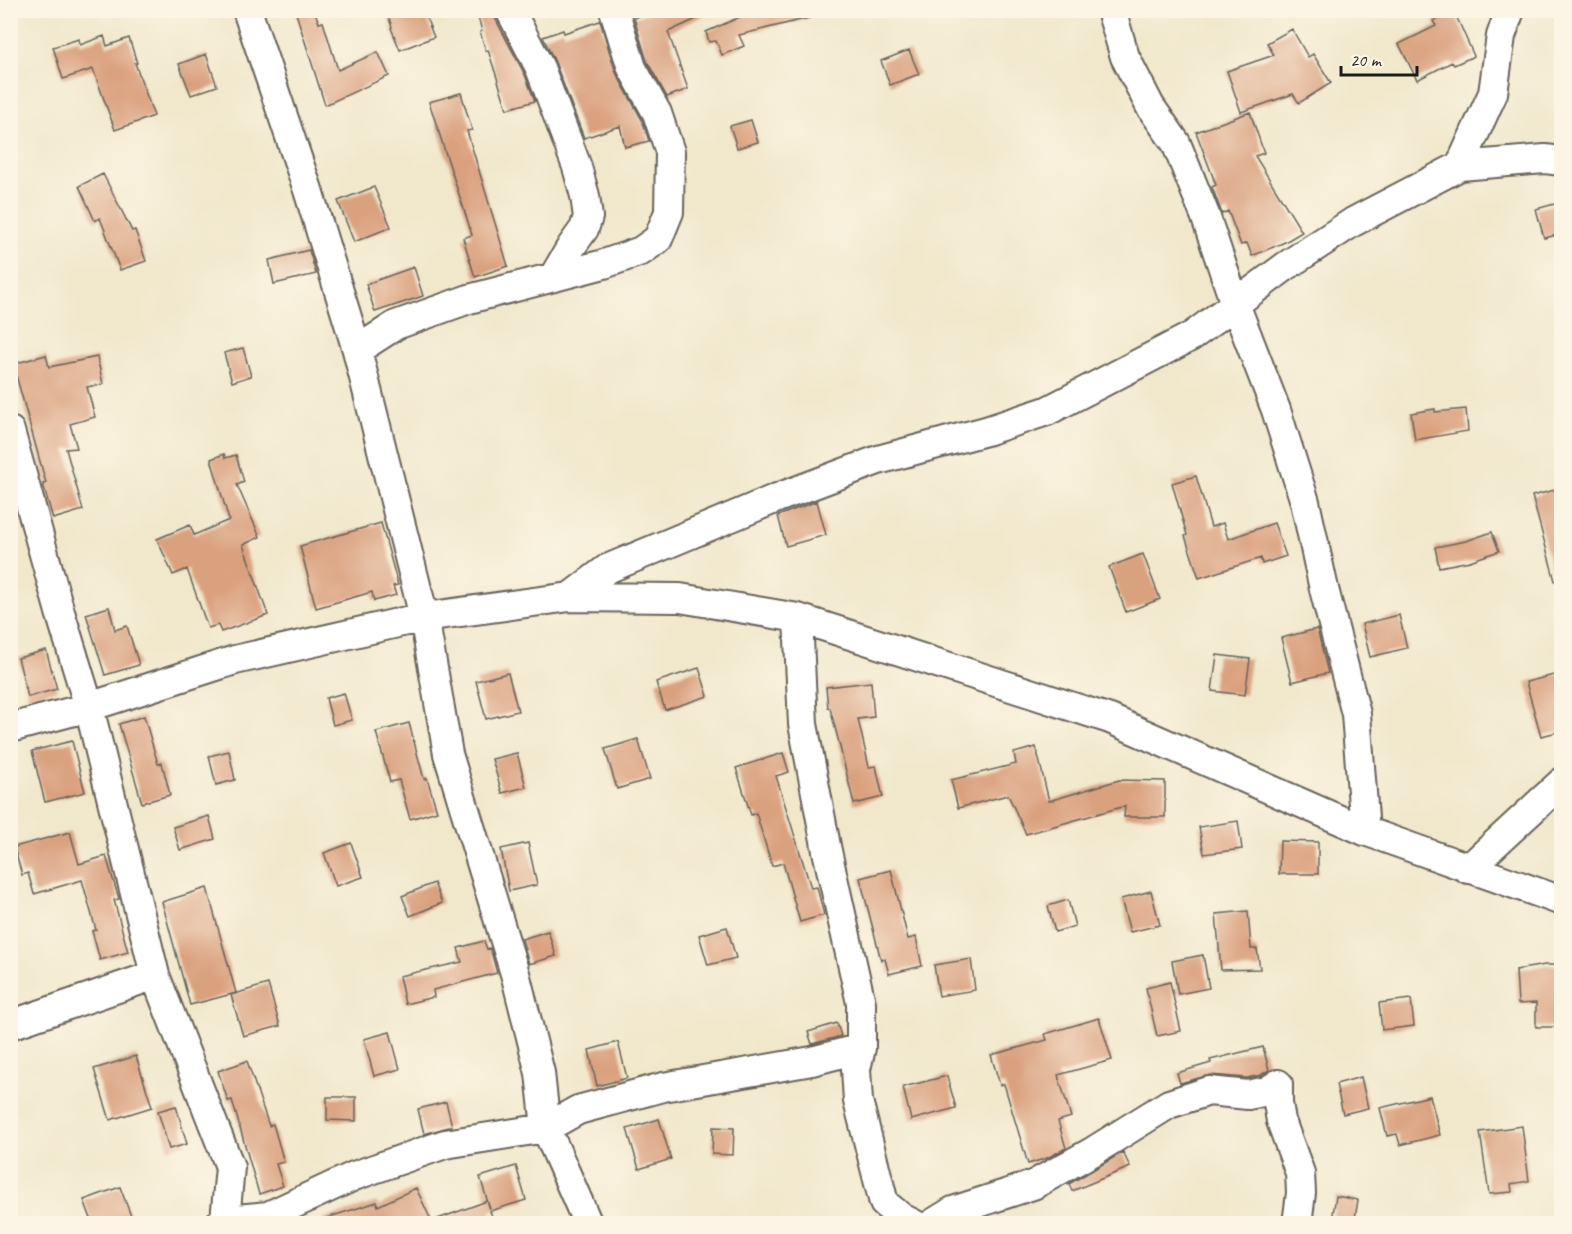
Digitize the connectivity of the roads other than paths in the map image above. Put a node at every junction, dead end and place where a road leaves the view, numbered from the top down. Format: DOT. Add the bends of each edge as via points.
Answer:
graph roads {
  1 [pos="247,10"];
  2 [pos="510,10"];
  3 [pos="614,10"];
  4 [pos="1111,10"];
  5 [pos="1510,10"];
  6 [pos="1562,161"];
  7 [pos="1460,166"];
  8 [pos="554,276"];
  9 [pos="1235,304"];
  10 [pos="357,350"];
  11 [pos="10,431"];
  12 [pos="570,597"];
  13 [pos="424,617"];
  14 [pos="798,618"];
  15 [pos="89,707"];
  16 [pos="10,729"];
  17 [pos="1562,782"];
  18 [pos="1365,831"];
  19 [pos="1468,869"];
  20 [pos="1562,901"];
  21 [pos="155,975"];
  22 [pos="10,1025"];
  23 [pos="861,1048"];
  24 [pos="812,1061"];
  25 [pos="858,1101"];
  26 [pos="546,1128"];
  27 [pos="222,1222"];
  28 [pos="588,1224"];
  29 [pos="914,1224"];
  30 [pos="932,1224"];
  31 [pos="1297,1224"];
  1 -- 10 [label="street" via="290,133"];
  2 -- 8 [label="street" via="540,68 585,196 588,217 584,229"];
  3 -- 8 [label="street" via="632,68 657,112 670,152 669,212 658,239 641,251"];
  4 -- 9 [label="street" via="1125,57 1150,106 1176,143"];
  5 -- 7 [label="street" via="1501,36 1493,93"];
  6 -- 7 [label="street"];
  7 -- 9 [label="street" via="1353,222"];
  8 -- 10 [label="street" via="469,299 396,325"];
  9 -- 12 [label="street" via="1192,336 1047,411 878,460 777,498 607,569"];
  9 -- 18 [label="street" via="1276,410 1305,502 1356,714"];
  10 -- 13 [label="street"];
  11 -- 15 [label="street"];
  12 -- 13 [label="street"];
  12 -- 14 [label="street" via="680,598"];
  13 -- 15 [label="street" via="235,660"];
  13 -- 26 [label="street" via="448,754 516,977 540,1073"];
  14 -- 18 [label="street" via="1110,719"];
  14 -- 23 [label="street" via="803,724 861,1003"];
  15 -- 16 [label="street"];
  15 -- 21 [label="street"];
  17 -- 19 [label="street"];
  18 -- 19 [label="street"];
  19 -- 20 [label="street"];
  21 -- 22 [label="street"];
  21 -- 27 [label="street" via="230,1167"];
  23 -- 24 [label="street"];
  23 -- 25 [label="street" via="856,1069"];
  24 -- 25 [label="street" via="833,1073"];
  24 -- 26 [label="street" via="663,1087 578,1110"];
  25 -- 29 [label="street" via="884,1203"];
  26 -- 27 [label="street" via="445,1144 354,1176 268,1216"];
  26 -- 28 [label="street"];
  30 -- 31 [label="street" via="953,1210 1033,1185 1169,1104 1209,1091 1248,1095 1268,1091 1278,1084 1281,1121 1300,1173"];
}
